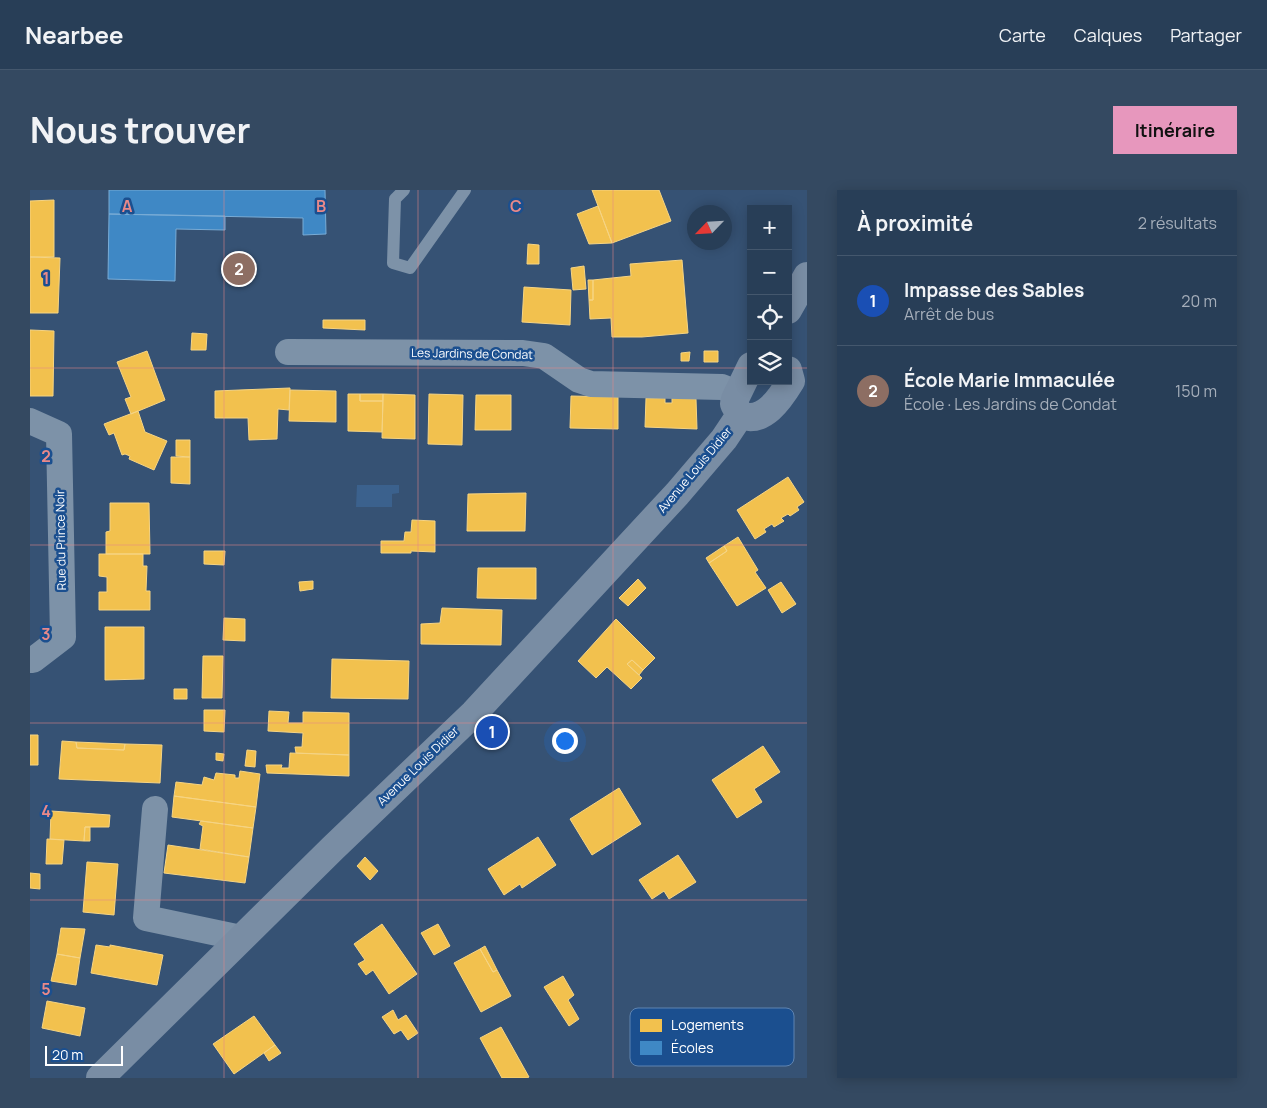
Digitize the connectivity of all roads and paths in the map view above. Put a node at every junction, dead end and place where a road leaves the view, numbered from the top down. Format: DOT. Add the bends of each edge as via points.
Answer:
graph roads {
  1 [pos="404,190"];
  2 [pos="465,190"];
  3 [pos="807,276"];
  4 [pos="792,303"];
  5 [pos="288,352"];
  6 [pos="795,367"];
  7 [pos="747,378"];
  8 [pos="738,404"];
  9 [pos="30,421"];
  10 [pos="30,660"];
  11 [pos="155,809"];
  12 [pos="242,938"];
  13 [pos="100,1078"];
  1 -- 2 [label="lane" via="395,199 393,263 410,268"];
  3 -- 4 [label="main road"];
  5 -- 8 [label="street, Les Jardins de Condat" via="523,353 544,356 579,380 591,384 722,387"];
  6 -- 8 [label="main road, Avenue Louis Didier" via="780,398 765,412 755,418 747,418"];
  7 -- 8 [label="main road, Avenue Louis Didier"];
  8 -- 12 [label="main road, Avenue Louis Didier" via="724,439 474,713"];
  9 -- 10 [label="street, Rue du Prince Noir" via="59,434 63,637"];
  11 -- 12 [label="street" via="146,918"];
  12 -- 13 [label="main road, Avenue Louis Didier"];
}
